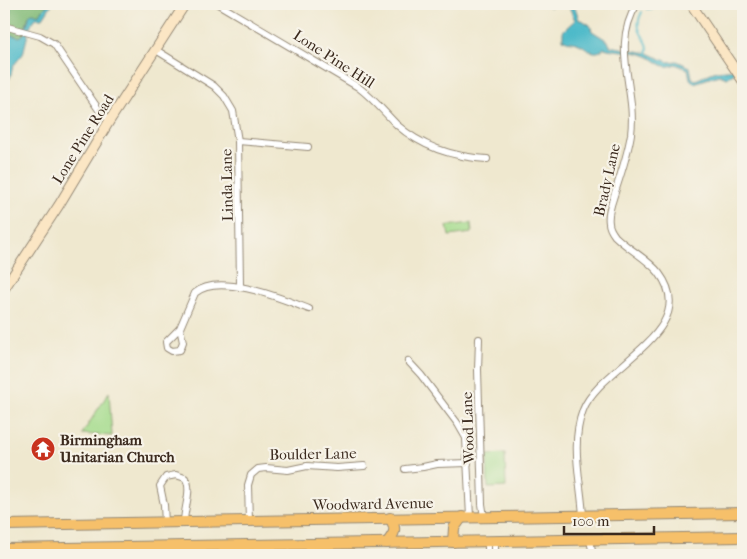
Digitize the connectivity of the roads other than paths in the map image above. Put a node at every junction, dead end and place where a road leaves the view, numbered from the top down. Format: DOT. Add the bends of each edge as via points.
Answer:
graph roads {
  1 [pos="185,4"];
  2 [pos="218,4"];
  3 [pos="637,4"];
  4 [pos="691,4"];
  5 [pos="5,26"];
  6 [pos="156,50"];
  7 [pos="743,81"];
  8 [pos="110,120"];
  9 [pos="238,141"];
  10 [pos="308,148"];
  11 [pos="487,159"];
  12 [pos="240,286"];
  13 [pos="4,289"];
  14 [pos="309,309"];
  15 [pos="180,328"];
  16 [pos="479,339"];
  17 [pos="408,361"];
  18 [pos="468,462"];
  19 [pos="364,466"];
  20 [pos="405,469"];
  21 [pos="743,513"];
  22 [pos="484,516"];
  23 [pos="583,516"];
  24 [pos="466,517"];
  25 [pos="390,518"];
  26 [pos="249,521"];
  27 [pos="184,522"];
  28 [pos="165,523"];
  29 [pos="4,525"];
  30 [pos="743,537"];
  31 [pos="590,540"];
  32 [pos="491,541"];
  33 [pos="387,542"];
  34 [pos="453,542"];
  35 [pos="4,549"];
  36 [pos="212,550"];
  37 [pos="42,552"];
  38 [pos="488,555"];
  39 [pos="495,555"];
  40 [pos="592,555"];
  1 -- 6 [label="street, Lone Pine Road"];
  2 -- 11 [label="street, Lone Pine Hill" via="358,87 414,137 447,153"];
  3 -- 23 [label="street, Brady Lane" via="628,24 624,51 631,127 608,222 615,236 659,273 669,302 666,318 657,334 602,383 583,410 577,450"];
  4 -- 7 [label="street"];
  5 -- 8 [label="street" via="54,44 101,113"];
  6 -- 8 [label="street, Lone Pine Road"];
  6 -- 9 [label="street, Linda Lane" via="220,91 233,111"];
  8 -- 13 [label="street, Lone Pine Road"];
  9 -- 10 [label="street"];
  9 -- 12 [label="street, Linda Lane"];
  12 -- 14 [label="street"];
  12 -- 15 [label="street" via="198,290"];
  16 -- 22 [label="street, Wood Lane"];
  17 -- 18 [label="street" via="462,431 466,438"];
  18 -- 20 [label="street"];
  18 -- 24 [label="street"];
  19 -- 26 [label="street, Boulder Lane" via="258,469 251,475 248,485"];
  21 -- 23 [label="main road, Woodward Avenue"];
  22 -- 23 [label="main road, Woodward Avenue"];
  22 -- 24 [label="main road, Woodward Avenue"];
  24 -- 25 [label="main road, Woodward Avenue"];
  24 -- 34 [label="main road" via="454,528"];
  25 -- 26 [label="main road, Woodward Avenue"];
  25 -- 33 [label="main road" via="395,525 394,534"];
  26 -- 27 [label="main road, Woodward Avenue"];
  27 -- 28 [label="main road, Woodward Avenue"];
  27 -- 28 [label="street" via="189,486 185,478 176,475 166,477 160,486"];
  28 -- 29 [label="main road, Woodward Avenue"];
  30 -- 31 [label="main road"];
  31 -- 32 [label="main road"];
  31 -- 40 [label="street"];
  32 -- 34 [label="main road"];
  32 -- 38 [label="street"];
  32 -- 39 [label="street"];
  33 -- 34 [label="main road"];
  33 -- 36 [label="main road"];
  35 -- 37 [label="main road"];
  36 -- 37 [label="main road"];
}
